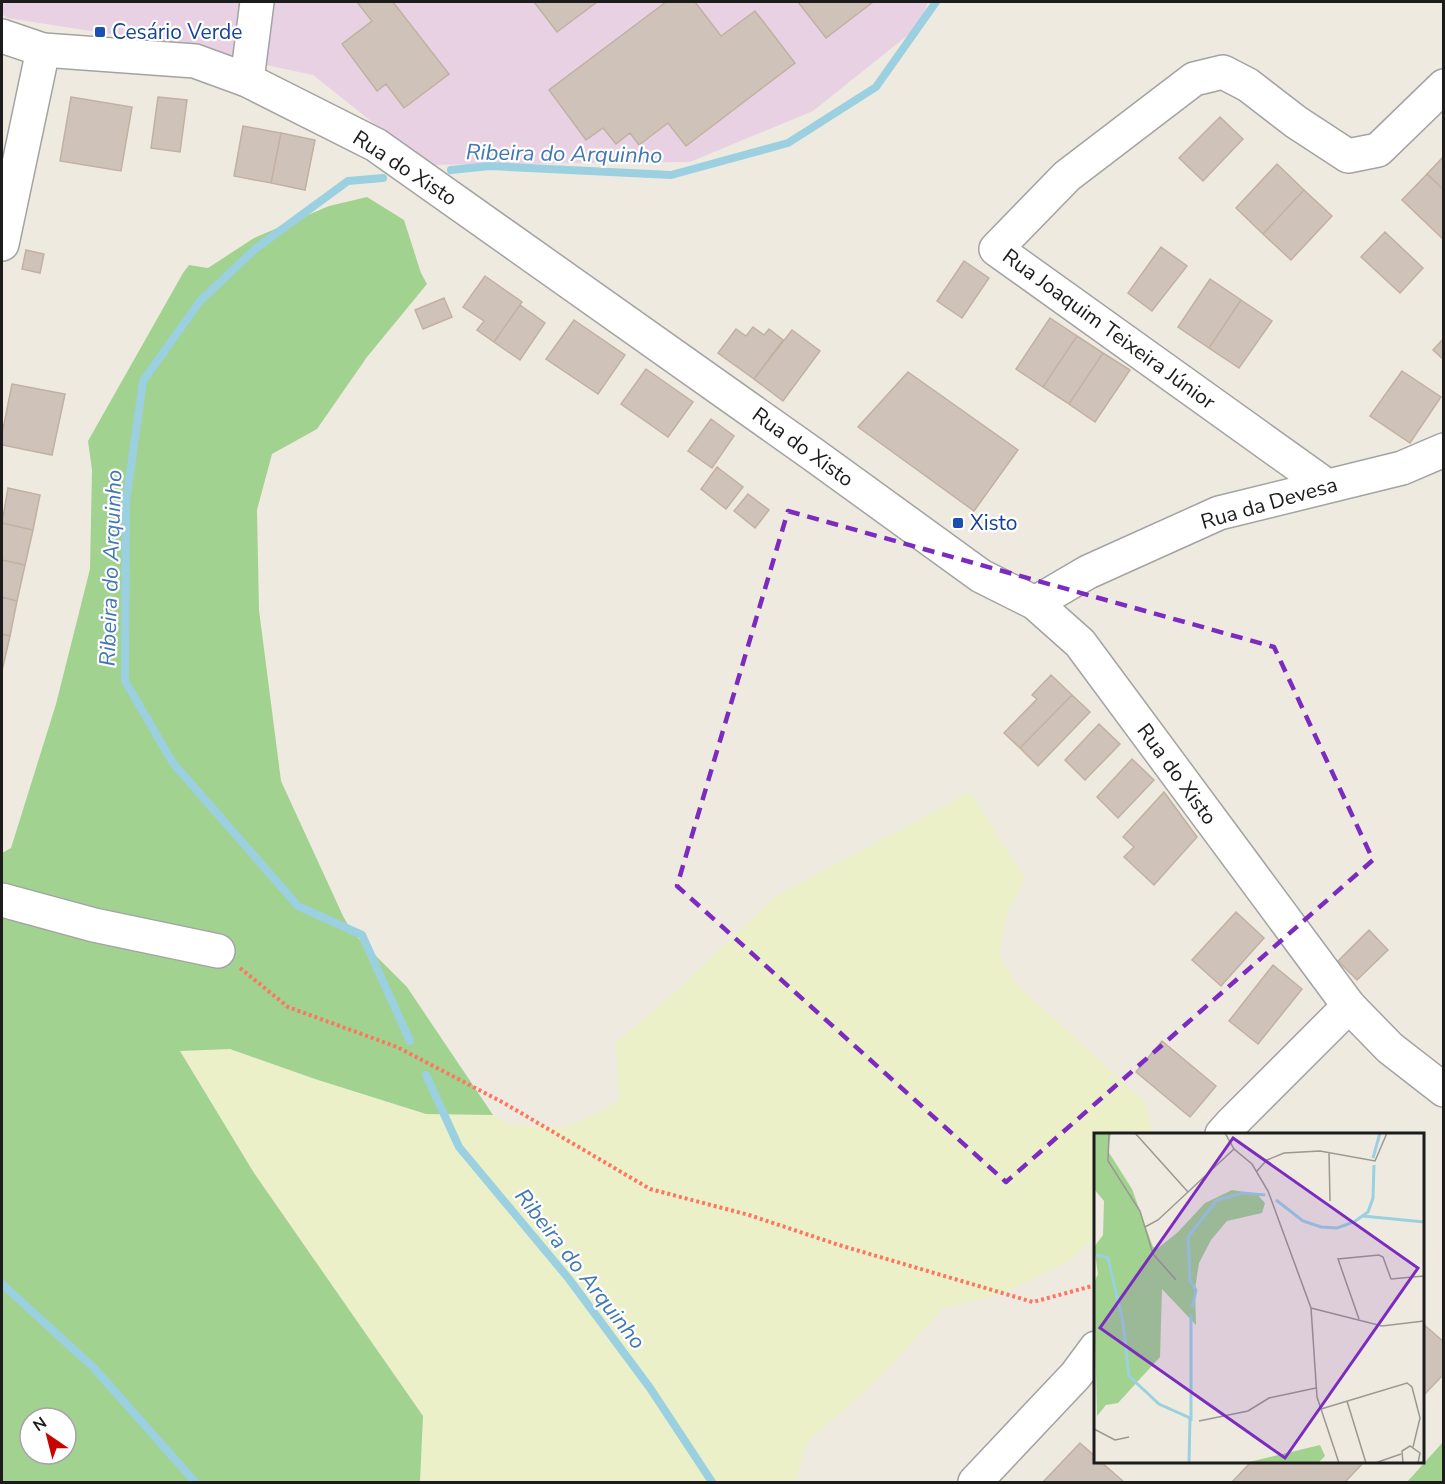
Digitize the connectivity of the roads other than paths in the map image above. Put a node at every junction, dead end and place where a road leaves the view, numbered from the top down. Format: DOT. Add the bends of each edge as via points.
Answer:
graph roads {
  1 [pos="257,2"];
  2 [pos="2,36"];
  3 [pos="43,50"];
  4 [pos="247,80"];
  5 [pos="1443,86"];
  6 [pos="2,244"];
  7 [pos="1443,450"];
  8 [pos="1327,486"];
  9 [pos="1035,603"];
  10 [pos="2,900"];
  11 [pos="218,951"];
  12 [pos="1349,1006"];
  13 [pos="1443,1090"];
  14 [pos="1223,1133"];
  15 [pos="1094,1349"];
  16 [pos="975,1482"];
  1 -- 4 [label="street"];
  2 -- 3 [label="street, Rua do Xisto"];
  3 -- 4 [label="street, Rua do Xisto" via="195,62"];
  3 -- 6 [label="street"];
  4 -- 9 [label="street, Rua do Xisto" via="376,145 981,576"];
  5 -- 8 [label="street, Rua Joaquim Teixeira Júnior" via="1378,150 1348,156 1248,85 1223,72 1194,79 1067,176 996,249"];
  7 -- 8 [label="street, Rua da Devesa" via="1402,468"];
  8 -- 9 [label="street, Rua da Devesa" via="1219,513 1088,572"];
  9 -- 12 [label="street, Rua do Xisto" via="1080,642"];
  10 -- 11 [label="street" via="94,925"];
  12 -- 13 [label="street, Rua do Xisto" via="1390,1048"];
  12 -- 14 [label="street"];
  15 -- 16 [label="street" via="1076,1375"];
}
